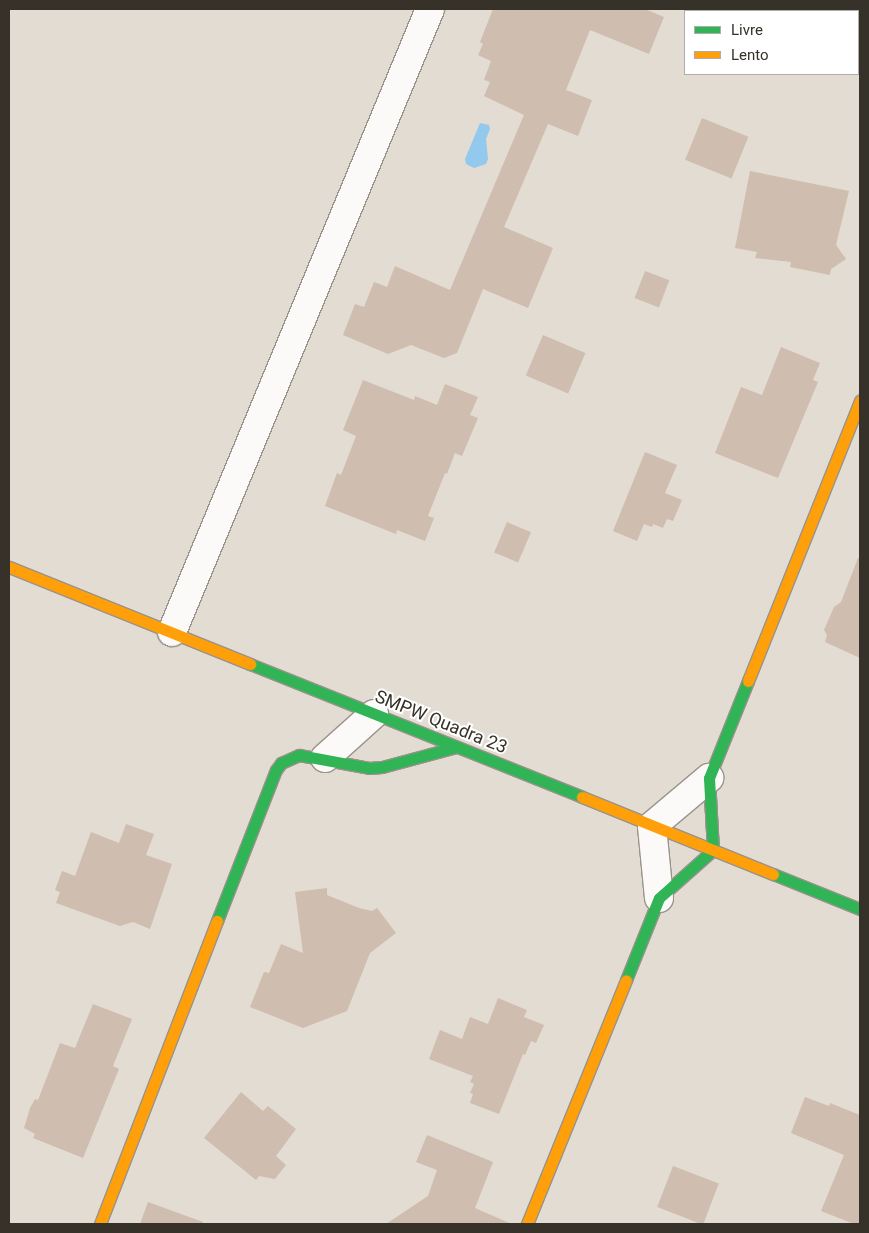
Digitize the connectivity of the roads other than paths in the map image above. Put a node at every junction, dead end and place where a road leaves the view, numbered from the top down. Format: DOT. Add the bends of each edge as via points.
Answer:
graph roads {
  1 [pos="430,9"];
  2 [pos="860,401"];
  3 [pos="9,567"];
  4 [pos="172,632"];
  5 [pos="374,714"];
  6 [pos="456,747"];
  7 [pos="326,758"];
  8 [pos="708,778"];
  9 [pos="652,826"];
  10 [pos="713,850"];
  11 [pos="659,898"];
  12 [pos="860,909"];
  13 [pos="100,1224"];
  14 [pos="527,1224"];
  1 -- 4 [label="street"];
  2 -- 8 [label="street"];
  3 -- 4 [label="street, SMPW Quadra 23"];
  4 -- 5 [label="street, SMPW Quadra 23"];
  5 -- 6 [label="street, SMPW Quadra 23"];
  5 -- 7 [label="street"];
  6 -- 7 [label="street" via="382,767 369,768"];
  6 -- 9 [label="street, SMPW Quadra 23"];
  7 -- 13 [label="street" via="299,755 281,763 276,770"];
  8 -- 9 [label="street"];
  8 -- 10 [label="street"];
  9 -- 10 [label="street, SMPW Quadra 23"];
  9 -- 11 [label="street"];
  10 -- 11 [label="street"];
  10 -- 12 [label="street, SMPW Quadra 23"];
  11 -- 14 [label="street"];
}
